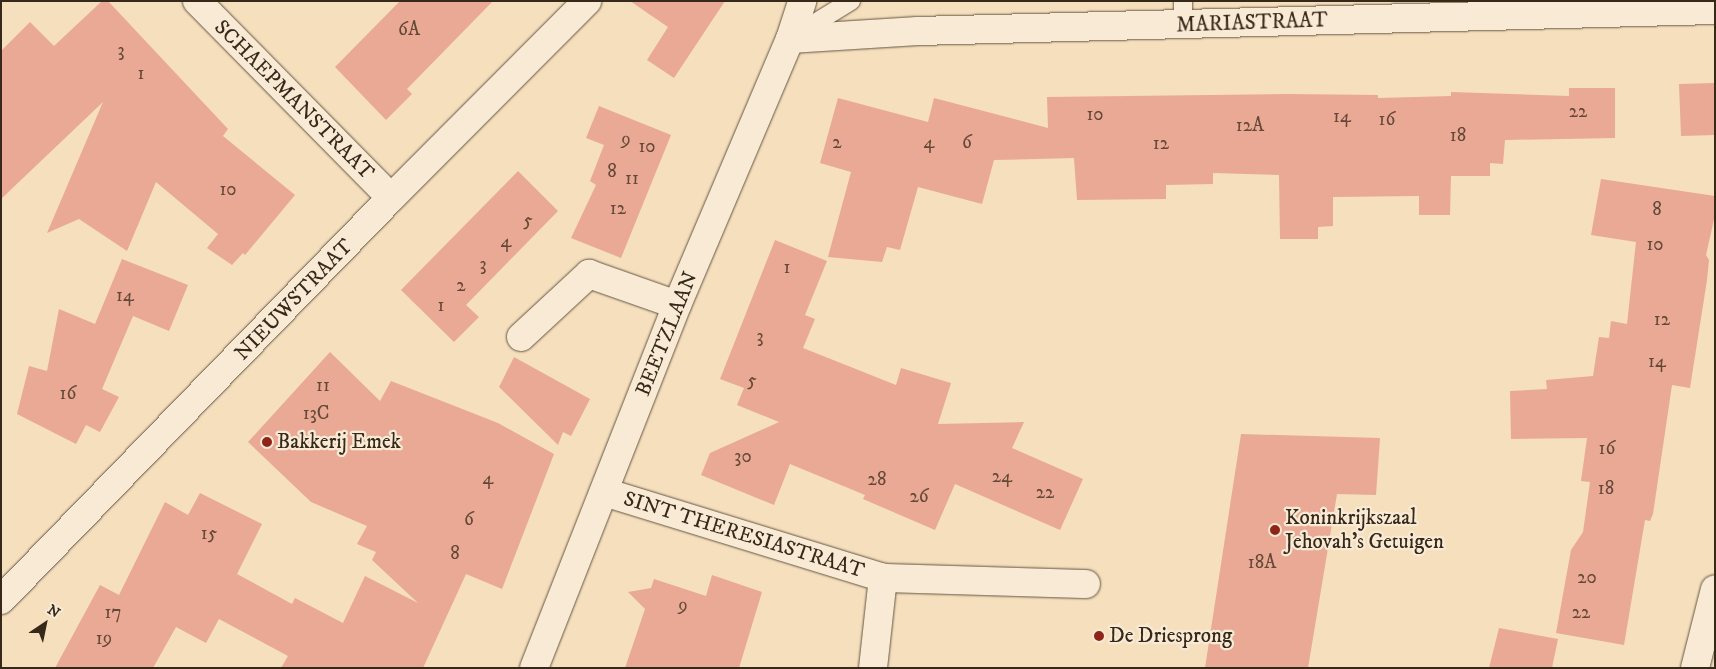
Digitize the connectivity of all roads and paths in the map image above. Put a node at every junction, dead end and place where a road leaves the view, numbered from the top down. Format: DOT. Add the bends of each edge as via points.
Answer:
graph roads {
  1 [pos="197,1"];
  2 [pos="587,1"];
  3 [pos="802,1"];
  4 [pos="851,1"];
  5 [pos="1715,10"];
  6 [pos="1183,13"];
  7 [pos="790,39"];
  8 [pos="391,198"];
  9 [pos="677,305"];
  10 [pos="521,337"];
  11 [pos="604,492"];
  12 [pos="883,578"];
  13 [pos="1086,584"];
  14 [pos="1715,589"];
  15 [pos="5,590"];
  16 [pos="534,668"];
  17 [pos="873,668"];
  18 [pos="1695,668"];
  1 -- 8 [label="street, SCHAEPMANSTRAAT"];
  2 -- 8 [label="street, NIEUWSTRAAT"];
  3 -- 7 [label="street, BEETZLAAN"];
  4 -- 7 [label="lane"];
  5 -- 6 [label="street, MARIASTRAAT"];
  6 -- 7 [label="street, MARIASTRAAT"];
  7 -- 9 [label="street, BEETZLAAN"];
  8 -- 15 [label="street, NIEUWSTRAAT"];
  9 -- 10 [label="street" via="590,274"];
  9 -- 11 [label="street, BEETZLAAN"];
  11 -- 12 [label="street, SINT THERESIASTRAAT"];
  11 -- 16 [label="street, BEETZLAAN"];
  12 -- 13 [label="street, SINT THERESIASTRAAT"];
  12 -- 17 [label="street, SINT THERESIASTRAAT"];
  14 -- 18 [label="street"];
}
